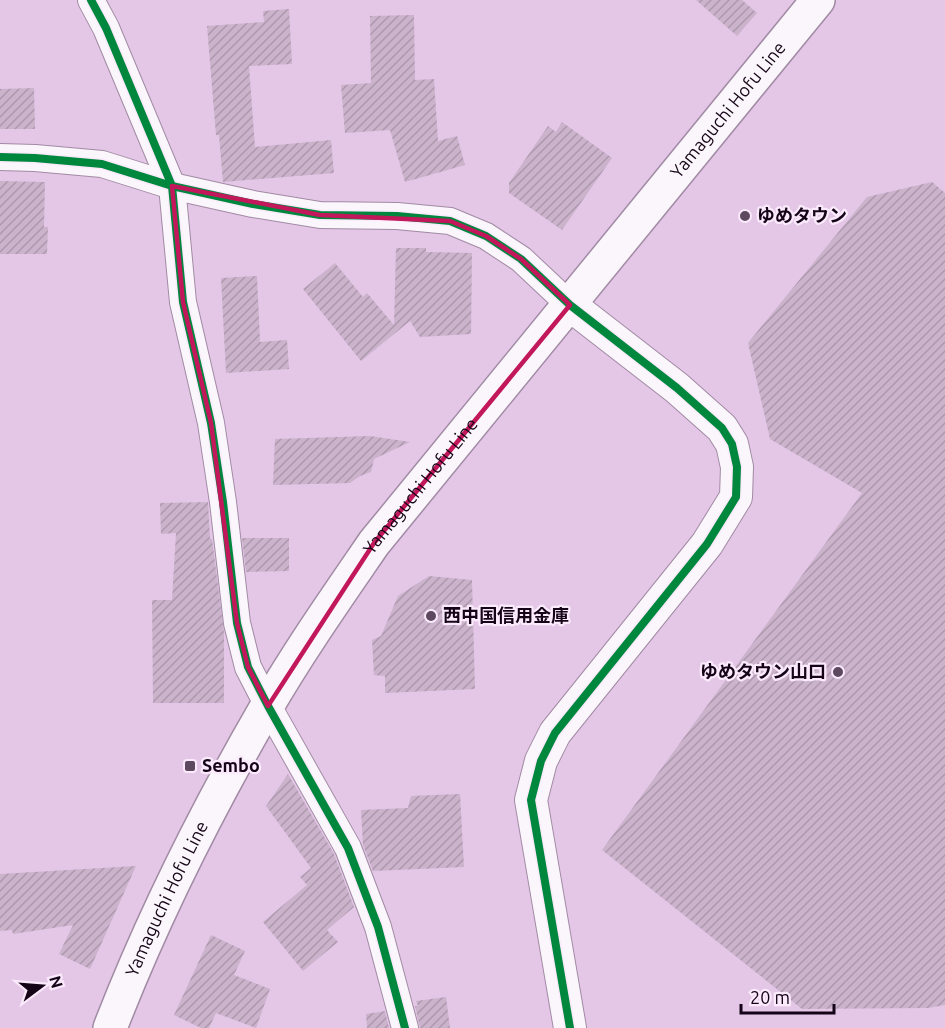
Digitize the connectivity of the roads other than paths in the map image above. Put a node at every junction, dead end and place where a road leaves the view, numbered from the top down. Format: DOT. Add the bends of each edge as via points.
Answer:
graph roads {
  1 [pos="91,0"];
  2 [pos="818,0"];
  3 [pos="0,157"];
  4 [pos="172,186"];
  5 [pos="570,304"];
  6 [pos="268,706"];
  7 [pos="110,1028"];
  8 [pos="405,1028"];
  9 [pos="570,1028"];
  1 -- 4 [label="street"];
  2 -- 5 [label="main road, Yamaguchi Hofu Line"];
  3 -- 4 [label="street" via="102,164"];
  4 -- 5 [label="street" via="320,215 450,221 486,236 521,259"];
  4 -- 6 [label="street" via="183,302 211,423 237,623 248,667"];
  5 -- 6 [label="main road, Yamaguchi Hofu Line" via="374,543"];
  5 -- 9 [label="street" via="722,428 732,444 737,468 736,497 707,544 555,733 541,761 531,800"];
  6 -- 7 [label="main road, Yamaguchi Hofu Line" via="173,883"];
  6 -- 8 [label="street" via="348,848 378,927"];
}
